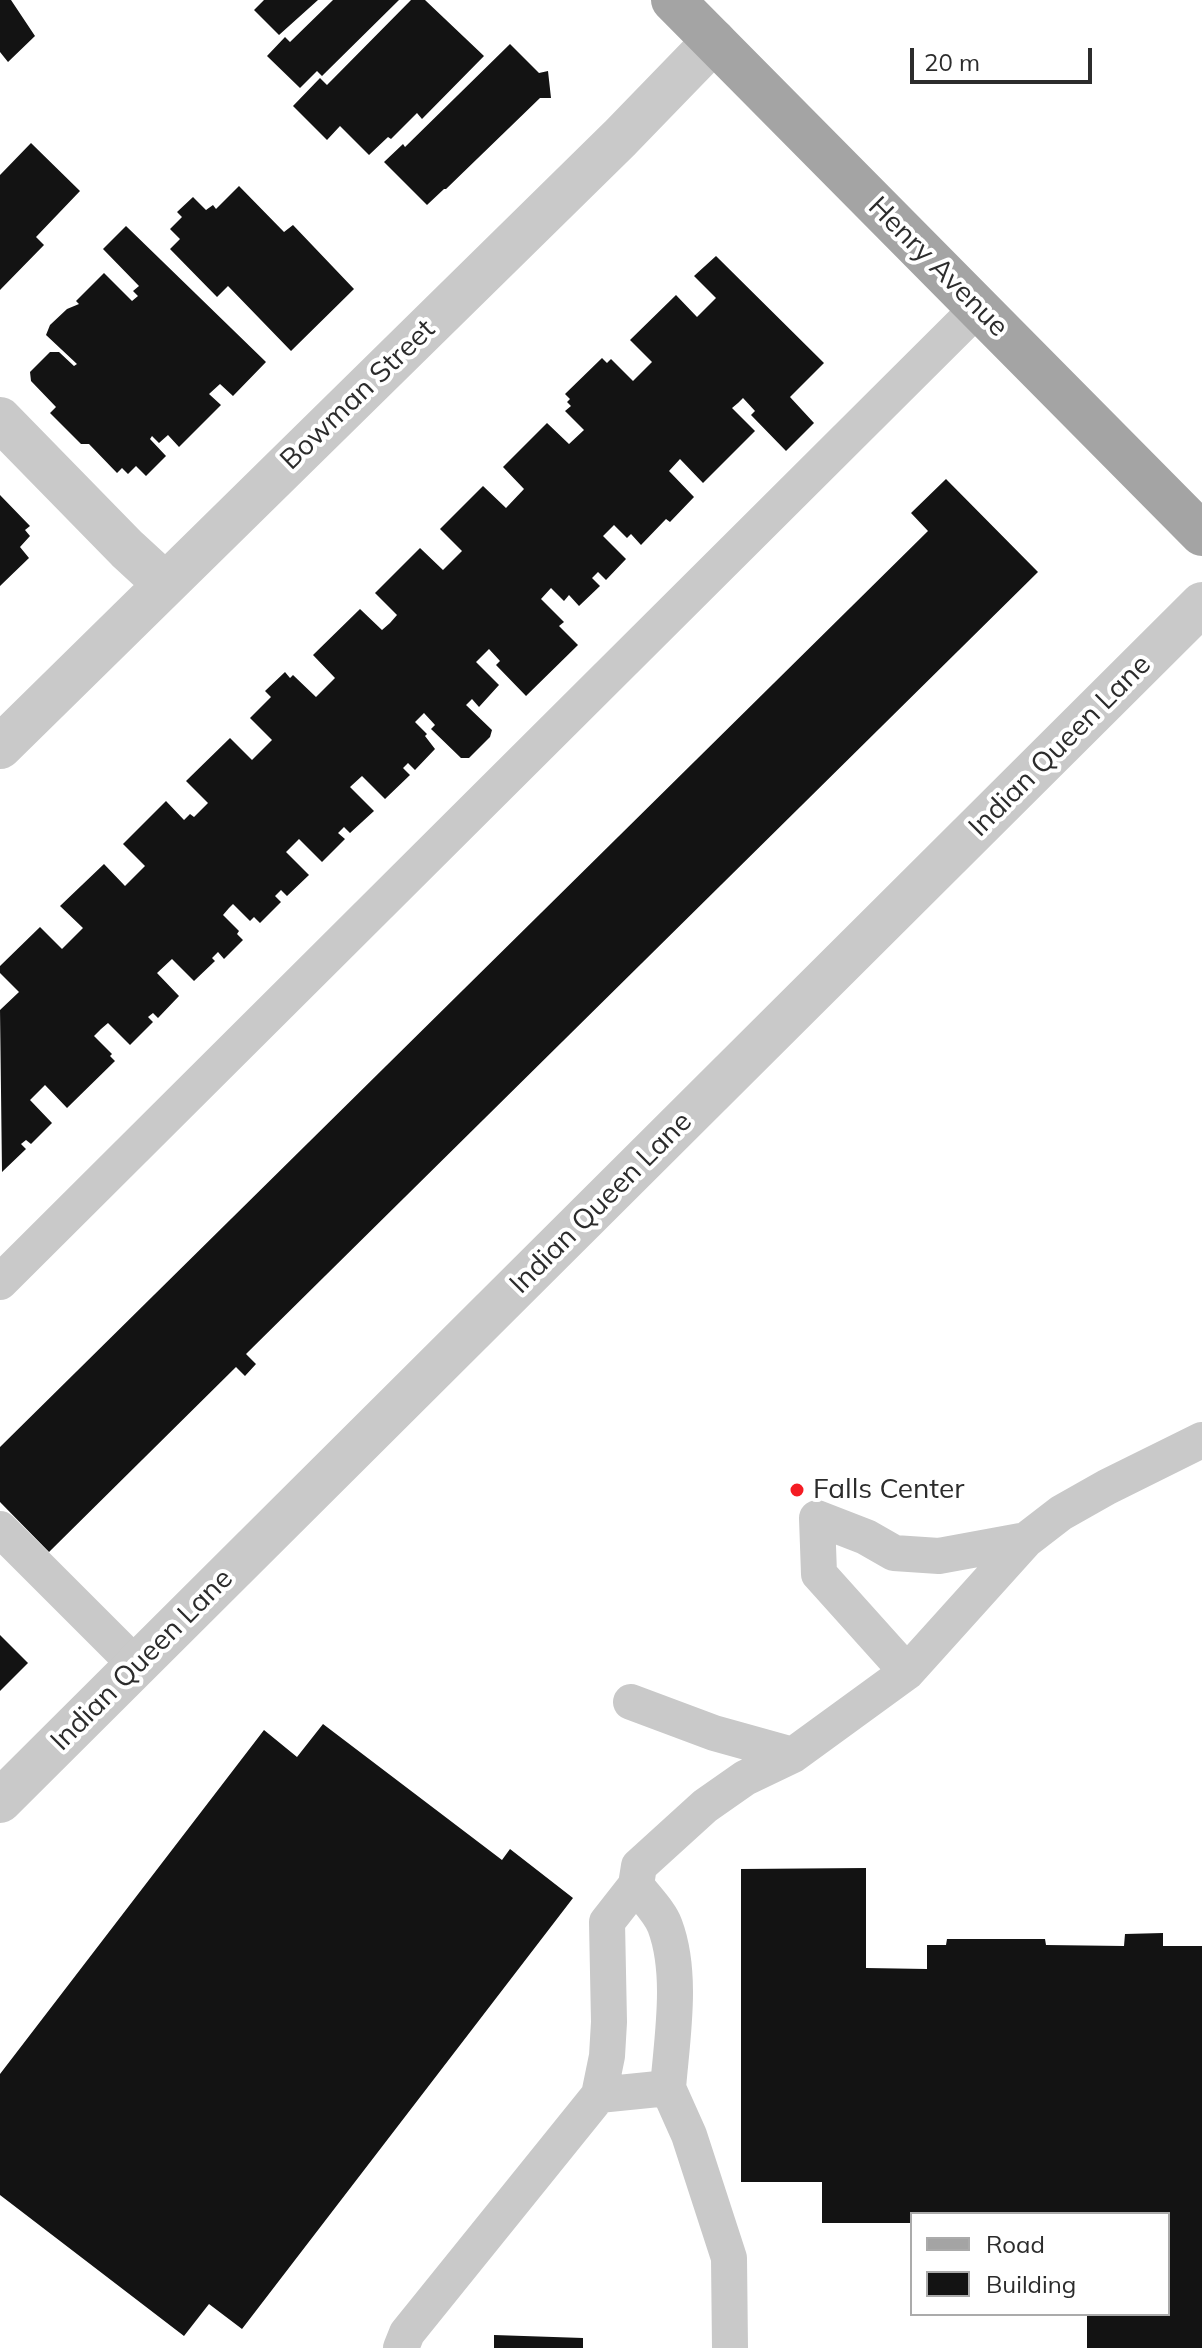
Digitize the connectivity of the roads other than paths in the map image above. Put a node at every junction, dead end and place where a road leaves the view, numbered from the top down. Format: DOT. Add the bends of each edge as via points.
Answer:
graph roads {
  1 [pos="673,0"];
  2 [pos="714,41"];
  3 [pos="978,308"];
  4 [pos="0,419"];
  5 [pos="1202,534"];
  6 [pos="165,584"];
  7 [pos="1202,604"];
  8 [pos="0,747"];
  9 [pos="0,1282"];
  10 [pos="1202,1440"];
  11 [pos="0,1529"];
  12 [pos="1026,1540"];
  13 [pos="136,1665"];
  14 [pos="907,1672"];
  15 [pos="631,1702"];
  16 [pos="793,1755"];
  17 [pos="0,1801"];
  18 [pos="636,1885"];
  19 [pos="668,2088"];
  20 [pos="599,2095"];
  21 [pos="401,2348"];
  22 [pos="730,2348"];
  1 -- 2 [label="main road, Henry Avenue"];
  2 -- 3 [label="main road, Henry Avenue"];
  2 -- 6 [label="street, Bowman Street"];
  3 -- 5 [label="main road, Henry Avenue"];
  3 -- 9 [label="lane"];
  4 -- 6 [label="street"];
  6 -- 8 [label="street, Bowman Street"];
  7 -- 13 [label="street, Indian Queen Lane"];
  10 -- 12 [label="lane" via="1061,1513"];
  11 -- 13 [label="lane"];
  12 -- 14 [label="lane"];
  12 -- 14 [label="lane" via="939,1556 894,1553 817,1518 819,1574"];
  13 -- 17 [label="street, Indian Queen Lane"];
  14 -- 16 [label="lane"];
  15 -- 16 [label="lane"];
  16 -- 18 [label="lane" via="745,1778 705,1806 639,1866"];
  18 -- 19 [label="lane" via="665,1924 671,1959 675,2004"];
  18 -- 20 [label="lane" via="607,1922 609,2022"];
  19 -- 20 [label="lane"];
  19 -- 22 [label="lane" via="729,2258"];
  20 -- 21 [label="lane" via="407,2333"];
}
